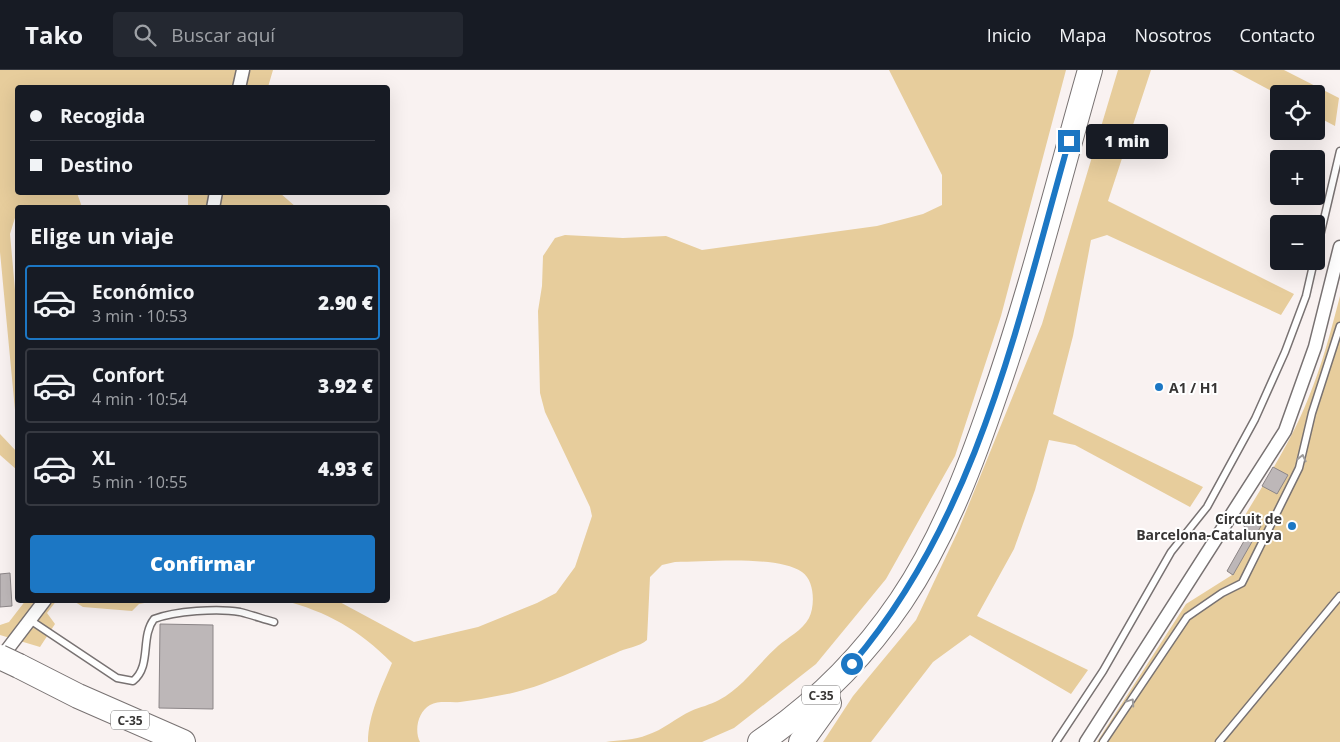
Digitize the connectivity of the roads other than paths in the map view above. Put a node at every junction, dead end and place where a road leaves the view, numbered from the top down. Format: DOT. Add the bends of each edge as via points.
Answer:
graph roads {
  1 [pos="243,70"];
  2 [pos="1090,70"];
  3 [pos="240,85"];
  4 [pos="1340,151"];
  5 [pos="1325,215"];
  6 [pos="1340,247"];
  7 [pos="1312,270"];
  8 [pos="1340,326"];
  9 [pos="1340,596"];
  10 [pos="43,603"];
  11 [pos="30,620"];
  12 [pos="274,622"];
  13 [pos="873,639"];
  14 [pos="6,661"];
  15 [pos="183,742"];
  16 [pos="760,742"];
  17 [pos="801,742"];
  18 [pos="1056,742"];
  19 [pos="1086,742"];
  20 [pos="1104,742"];
  21 [pos="1219,742"];
  1 -- 3 [label="street"];
  2 -- 13 [label="highway, C-35" via="1013,341 976,449 949,513 922,564"];
  4 -- 5 [label="lane"];
  6 -- 19 [label="street" via="1315,347 1285,430"];
  7 -- 18 [label="lane" via="1285,352 1207,507 1171,552 1103,671"];
  20 -- 8 [label="lane, one-way" via="1187,617 1242,583 1299,468 1312,413"];
  9 -- 21 [label="lane"];
  10 -- 11 [label="street"];
  11 -- 12 [label="lane" via="117,678 133,681 143,667 146,635 154,619 208,612 239,612"];
  11 -- 14 [label="street"];
  13 -- 16 [label="highway, C-35" via="831,686 800,714"];
  13 -- 17 [label="highway"];
  14 -- 15 [label="highway, C-35"];
}
